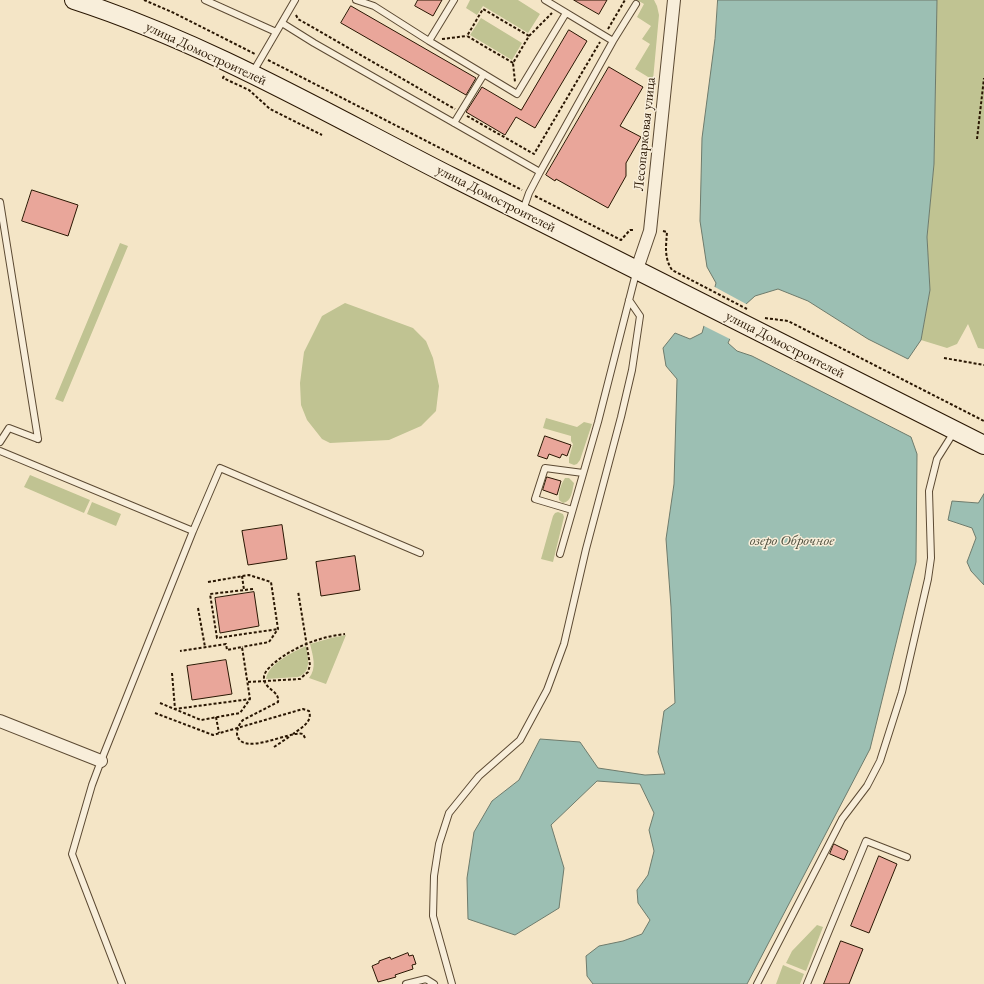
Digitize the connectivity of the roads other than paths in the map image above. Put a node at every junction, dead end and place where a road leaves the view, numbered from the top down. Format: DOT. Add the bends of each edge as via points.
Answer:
graph roads {
  1 [pos="74,0"];
  2 [pos="205,0"];
  3 [pos="295,0"];
  4 [pos="356,0"];
  5 [pos="377,0"];
  6 [pos="454,0"];
  7 [pos="545,0"];
  8 [pos="674,0"];
  9 [pos="636,4"];
  10 [pos="374,6"];
  11 [pos="566,13"];
  12 [pos="282,23"];
  13 [pos="276,32"];
  14 [pos="429,41"];
  15 [pos="613,41"];
  16 [pos="252,74"];
  17 [pos="484,74"];
  18 [pos="454,123"];
  19 [pos="540,172"];
  20 [pos="0,202"];
  21 [pos="522,212"];
  22 [pos="637,269"];
  23 [pos="629,300"];
  24 [pos="955,430"];
  25 [pos="0,442"];
  26 [pos="984,445"];
  27 [pos="0,451"];
  28 [pos="583,473"];
  29 [pos="572,510"];
  30 [pos="193,532"];
  31 [pos="420,553"];
  32 [pos="560,554"];
  33 [pos="0,721"];
  34 [pos="101,761"];
  35 [pos="907,857"];
  36 [pos="122,984"];
  37 [pos="406,984"];
  38 [pos="434,984"];
  39 [pos="452,984"];
  40 [pos="757,984"];
  41 [pos="807,984"];
  1 -- 16 [label="main road, улица Домостроителей" via="112,12"];
  2 -- 13 [label="lane"];
  3 -- 12 [label="lane"];
  4 -- 10 [label="lane"];
  5 -- 10 [label="lane"];
  6 -- 14 [label="lane"];
  7 -- 11 [label="lane"];
  8 -- 22 [label="street, Лесопарковая улица" via="650,231"];
  9 -- 15 [label="lane"];
  10 -- 14 [label="lane"];
  11 -- 15 [label="lane"];
  11 -- 17 [label="lane" via="517,94"];
  12 -- 13 [label="lane"];
  12 -- 18 [label="lane"];
  13 -- 16 [label="lane"];
  14 -- 17 [label="lane"];
  15 -- 19 [label="lane"];
  16 -- 21 [label="main road, улица Домостроителей"];
  17 -- 18 [label="lane"];
  18 -- 19 [label="lane"];
  19 -- 21 [label="lane"];
  20 -- 25 [label="lane" via="38,440 9,428"];
  21 -- 22 [label="main road, улица Домостроителей"];
  22 -- 23 [label="lane"];
  22 -- 24 [label="main road, улица Домостроителей" via="691,288 913,410"];
  23 -- 28 [label="lane"];
  23 -- 39 [label="lane" via="640,316 632,370 564,644 547,690 520,740 479,776 449,813 439,844 434,876 434,916"];
  24 -- 26 [label="main road, улица Домостроителей"];
  24 -- 40 [label="lane" via="937,459 929,491 931,551 928,579 902,692 880,761 867,786 842,819"];
  27 -- 30 [label="lane"];
  28 -- 29 [label="lane"];
  28 -- 29 [label="lane" via="545,468 535,499"];
  29 -- 32 [label="lane"];
  30 -- 31 [label="lane" via="220,468"];
  30 -- 34 [label="lane"];
  33 -- 34 [label="street"];
  34 -- 36 [label="lane" via="72,854"];
  35 -- 41 [label="lane" via="866,841"];
  37 -- 38 [label="lane" via="426,979"];
}
